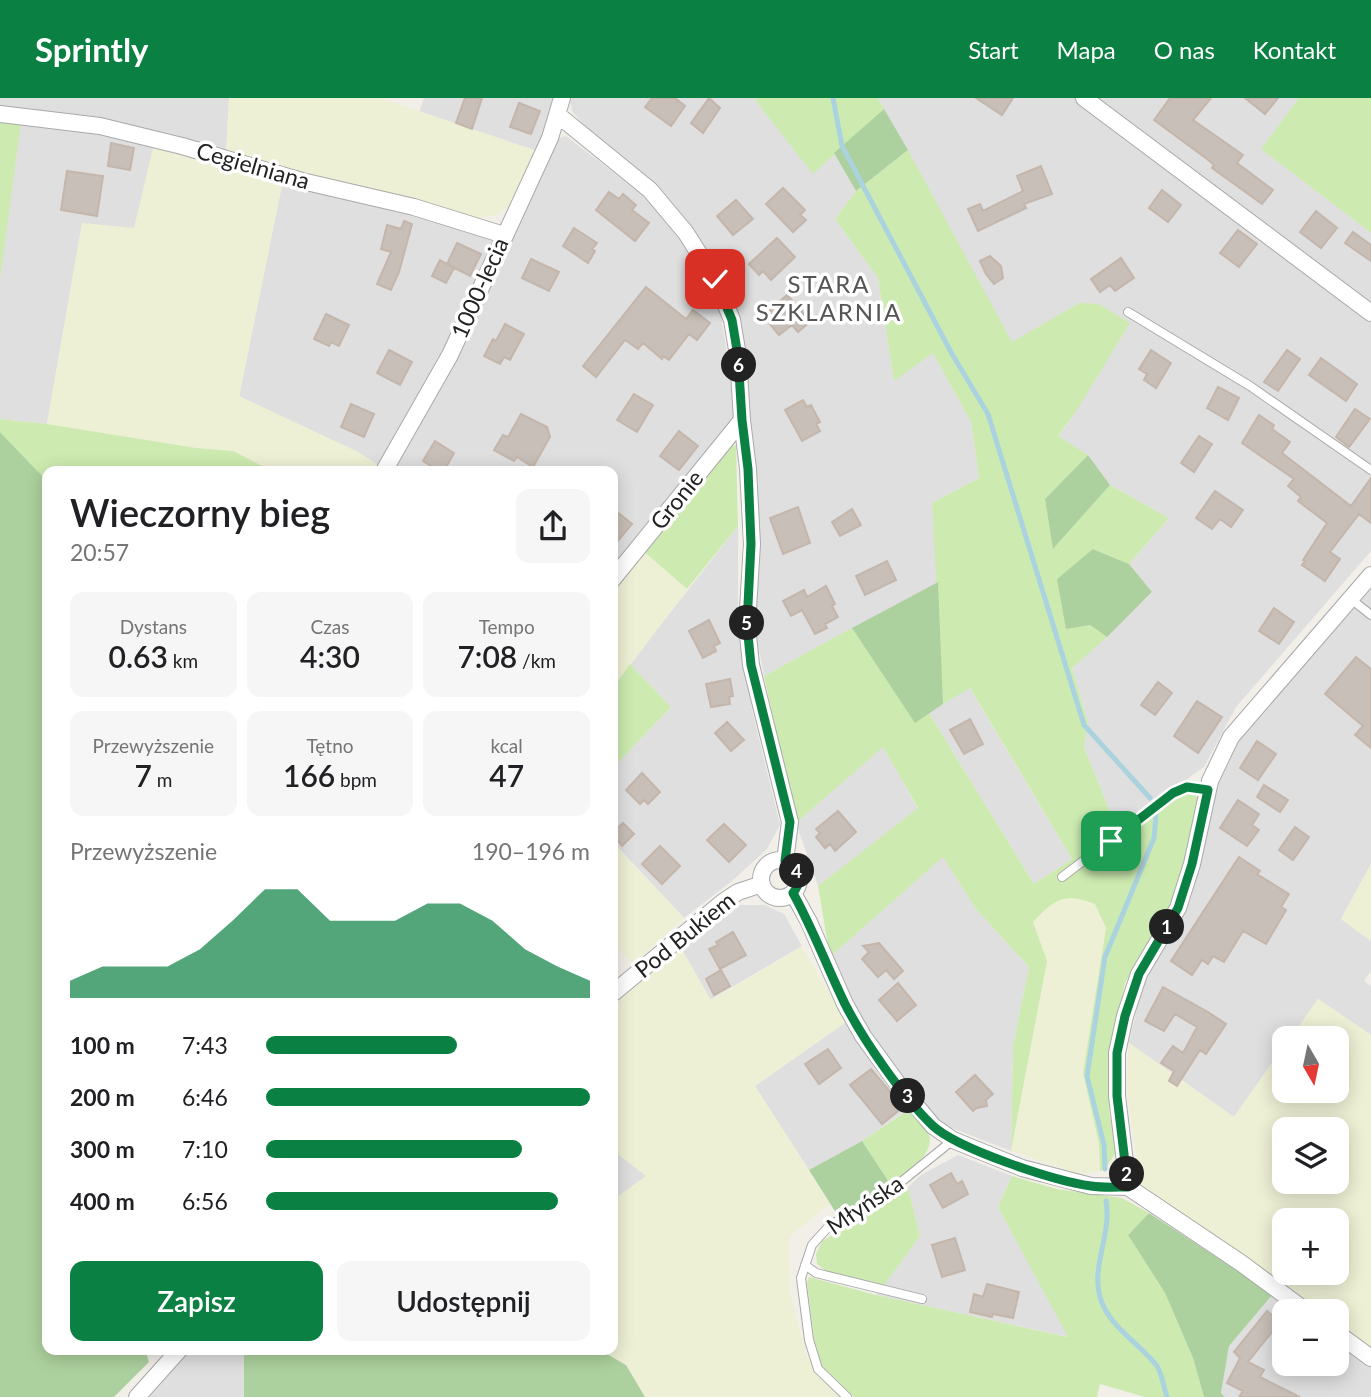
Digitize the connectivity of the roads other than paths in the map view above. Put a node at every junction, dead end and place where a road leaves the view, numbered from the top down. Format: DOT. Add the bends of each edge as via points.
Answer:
graph roads {
  1 [pos="562,98"];
  2 [pos="1084,98"];
  3 [pos="0,114"];
  4 [pos="558,116"];
  5 [pos="503,234"];
  6 [pos="1128,312"];
  7 [pos="1371,313"];
  8 [pos="742,420"];
  9 [pos="387,466"];
  10 [pos="1371,470"];
  11 [pos="618,573"];
  12 [pos="1371,575"];
  13 [pos="1351,600"];
  14 [pos="1371,615"];
  15 [pos="1208,790"];
  16 [pos="785,861"];
  17 [pos="1062,877"];
  18 [pos="762,884"];
  19 [pos="793,893"];
  20 [pos="618,989"];
  21 [pos="953,1140"];
  22 [pos="1128,1187"];
  23 [pos="805,1265"];
  24 [pos="922,1299"];
  25 [pos="1290,1299"];
  26 [pos="1349,1342"];
  27 [pos="170,1355"];
  28 [pos="1371,1358"];
  29 [pos="138,1397"];
  30 [pos="847,1397"];
  1 -- 4 [label="street, 1000-lecia"];
  2 -- 7 [label="street"];
  3 -- 5 [label="street, Cegielniana" via="100,126"];
  4 -- 5 [label="street, 1000-lecia"];
  4 -- 8 [label="street" via="650,190 686,233 715,279 732,320"];
  5 -- 9 [label="street, 1000-lecia" via="450,355"];
  6 -- 10 [label="lane" via="1250,386"];
  8 -- 11 [label="street, Gronie"];
  8 -- 16 [label="street" via="751,544 747,625 751,665 790,822"];
  12 -- 13 [label="street"];
  13 -- 14 [label="lane"];
  13 -- 15 [label="street" via="1231,737"];
  15 -- 17 [label="lane" via="1187,787 1173,793"];
  15 -- 22 [label="street" via="1178,908 1139,974 1117,1053 1117,1096"];
  16 -- 18 [label="street" via="774,861 765,868"];
  16 -- 19 [label="street" via="797,872"];
  18 -- 19 [label="street" via="775,897"];
  18 -- 20 [label="street, Pod Bukiem" via="723,902"];
  19 -- 21 [label="street" via="863,1037 933,1126"];
  21 -- 22 [label="street" via="1033,1171 1091,1186"];
  21 -- 23 [label="lane, Młyńska" via="880,1199 830,1225 812,1245"];
  22 -- 25 [label="street"];
  23 -- 24 [label="lane" via="816,1273"];
  23 -- 30 [label="lane, Młyńska" via="801,1279 818,1369"];
  26 -- 28 [label="street"];
  27 -- 29 [label="street"];
}
